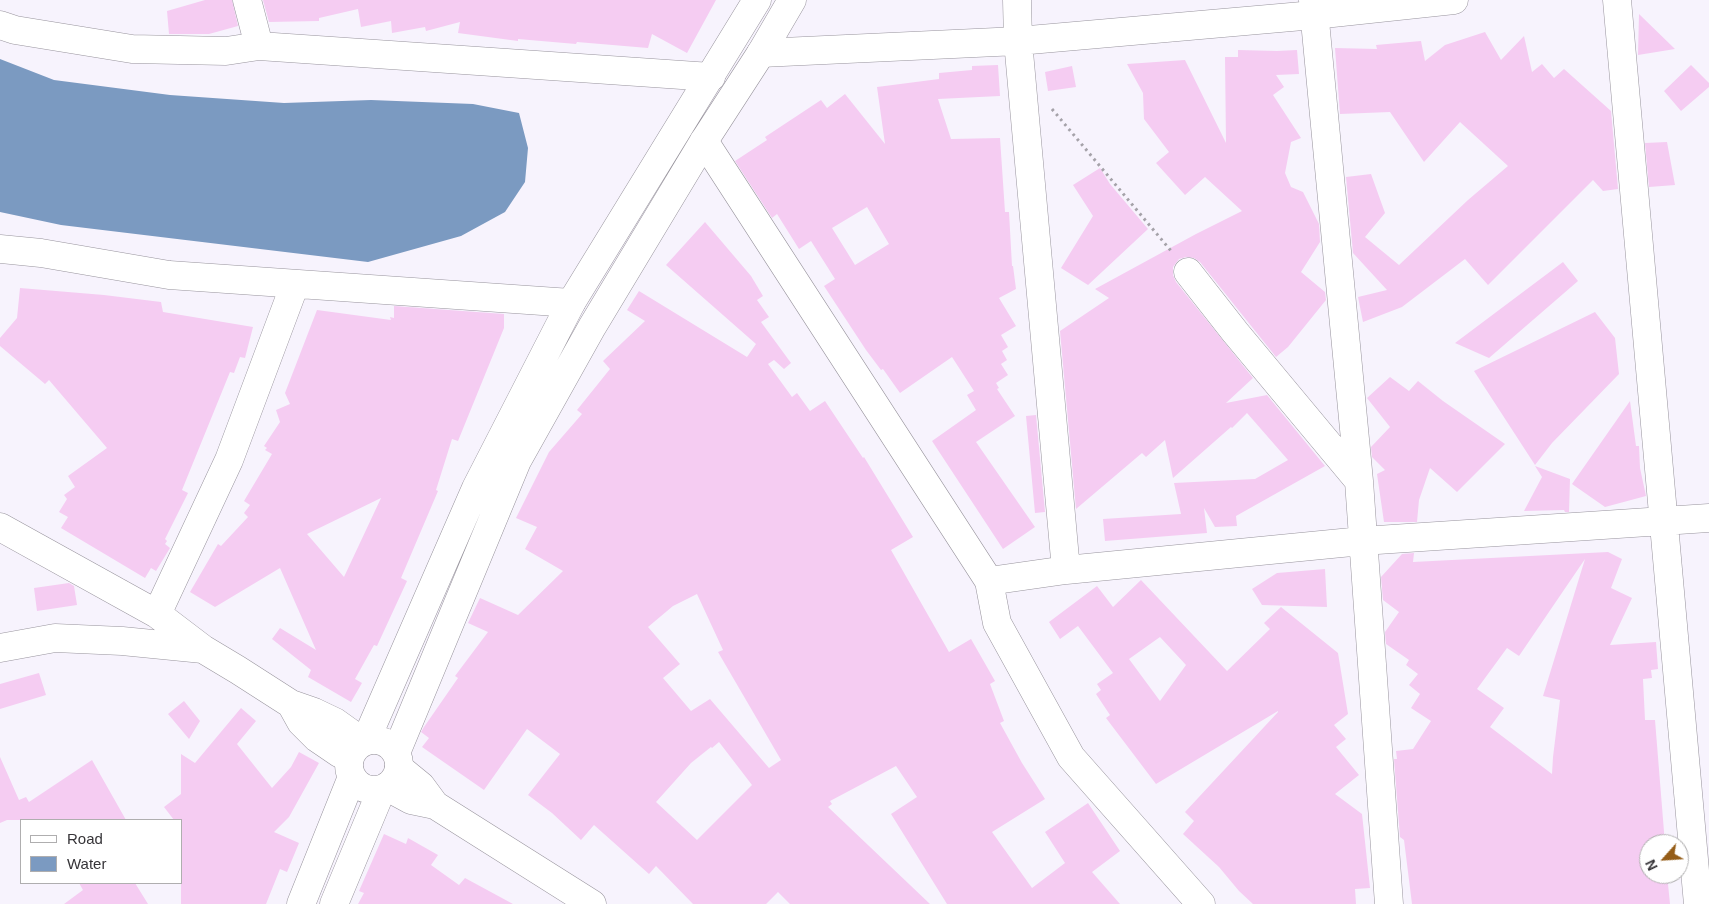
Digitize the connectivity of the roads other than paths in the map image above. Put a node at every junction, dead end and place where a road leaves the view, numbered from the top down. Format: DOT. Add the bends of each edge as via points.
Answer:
graph roads {
  1 [pos="246,0"];
  2 [pos="757,0"];
  3 [pos="792,0"];
  4 [pos="1017,0"];
  5 [pos="1454,0"];
  6 [pos="1617,0"];
  7 [pos="1314,7"];
  8 [pos="0,25"];
  9 [pos="1018,41"];
  10 [pos="259,46"];
  11 [pos="762,53"];
  12 [pos="711,77"];
  13 [pos="704,142"];
  14 [pos="0,249"];
  15 [pos="1188,272"];
  16 [pos="295,284"];
  17 [pos="571,303"];
  18 [pos="1359,481"];
  19 [pos="1709,518"];
  20 [pos="1662,522"];
  21 [pos="0,527"];
  22 [pos="1362,541"];
  23 [pos="1066,570"];
  24 [pos="989,581"];
  25 [pos="157,614"];
  26 [pos="0,648"];
  27 [pos="203,649"];
  28 [pos="357,754"];
  29 [pos="391,774"];
  30 [pos="300,904"];
  31 [pos="334,904"];
  32 [pos="592,904"];
  33 [pos="1201,904"];
  34 [pos="1389,904"];
  35 [pos="1698,904"];
  1 -- 10 [label="street"];
  2 -- 12 [label="street"];
  3 -- 11 [label="street"];
  4 -- 9 [label="street"];
  5 -- 7 [label="street"];
  6 -- 20 [label="street"];
  7 -- 9 [label="street"];
  7 -- 18 [label="street"];
  8 -- 10 [label="street" via="132,49 226,51"];
  9 -- 11 [label="street"];
  9 -- 23 [label="street"];
  10 -- 12 [label="street"];
  11 -- 13 [label="street"];
  12 -- 17 [label="street"];
  13 -- 24 [label="street"];
  13 -- 29 [label="street" via="592,327 517,461"];
  14 -- 16 [label="street" via="169,275"];
  15 -- 18 [label="street"];
  16 -- 17 [label="street"];
  16 -- 25 [label="street" via="229,460"];
  17 -- 28 [label="street" via="476,488"];
  18 -- 22 [label="street"];
  19 -- 20 [label="street"];
  20 -- 22 [label="street"];
  20 -- 35 [label="street"];
  21 -- 25 [label="street"];
  22 -- 23 [label="street"];
  22 -- 34 [label="street"];
  23 -- 24 [label="street"];
  24 -- 33 [label="street" via="997,624 1071,757"];
  25 -- 27 [label="street"];
  26 -- 27 [label="street" via="55,638"];
  27 -- 28 [label="street" via="291,704 335,722"];
  28 -- 29 [label="street" via="381,740 389,744"];
  28 -- 29 [label="street" via="360,786 374,790"];
  28 -- 30 [label="street"];
  29 -- 31 [label="street"];
  29 -- 32 [label="street" via="411,800 435,805"];
}
